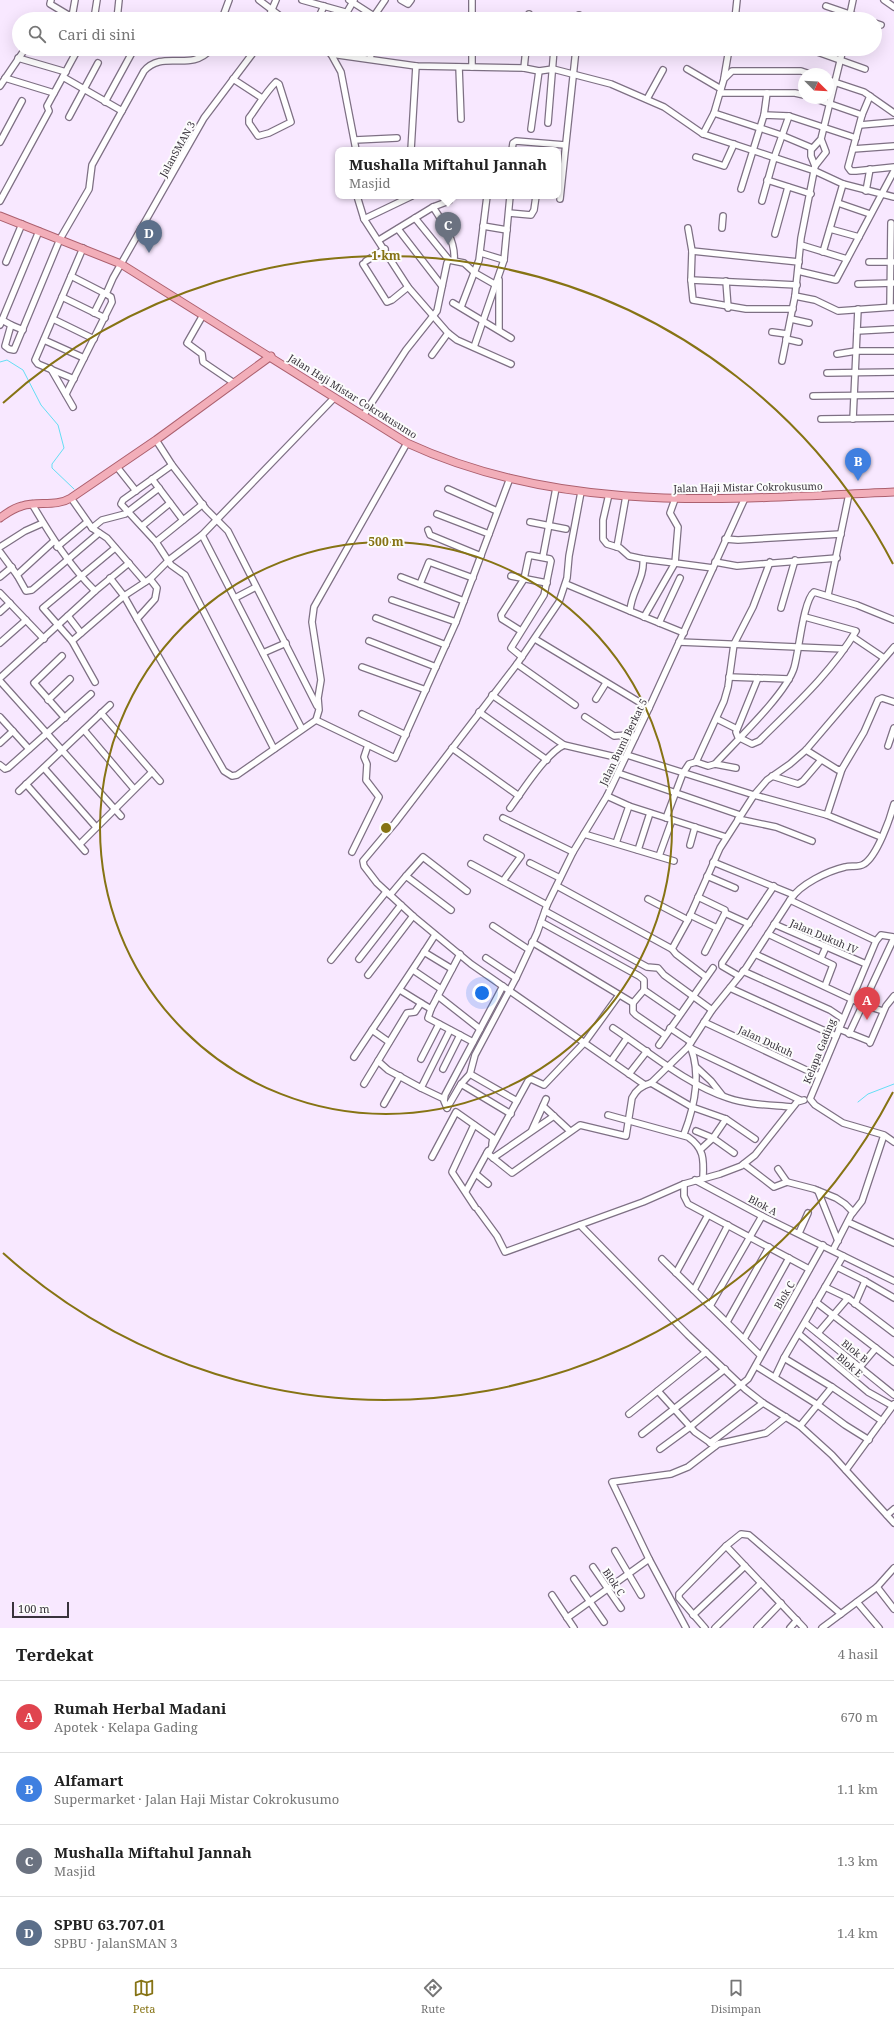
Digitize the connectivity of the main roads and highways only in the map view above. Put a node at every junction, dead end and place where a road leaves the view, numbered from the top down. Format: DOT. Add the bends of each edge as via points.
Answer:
graph roads {
  1 [pos="0,216"];
  2 [pos="271,356"];
  3 [pos="894,492"];
  4 [pos="0,518"];
  1 -- 2 [label="main road, Jalan Haji Mistar Cokrokusumo" via="121,264"];
  2 -- 3 [label="main road, Jalan Haji Mistar Cokrokusumo" via="407,443 448,461 510,478 581,492 675,499"];
  2 -- 4 [label="main road" via="71,498 61,502 16,508"];
}
